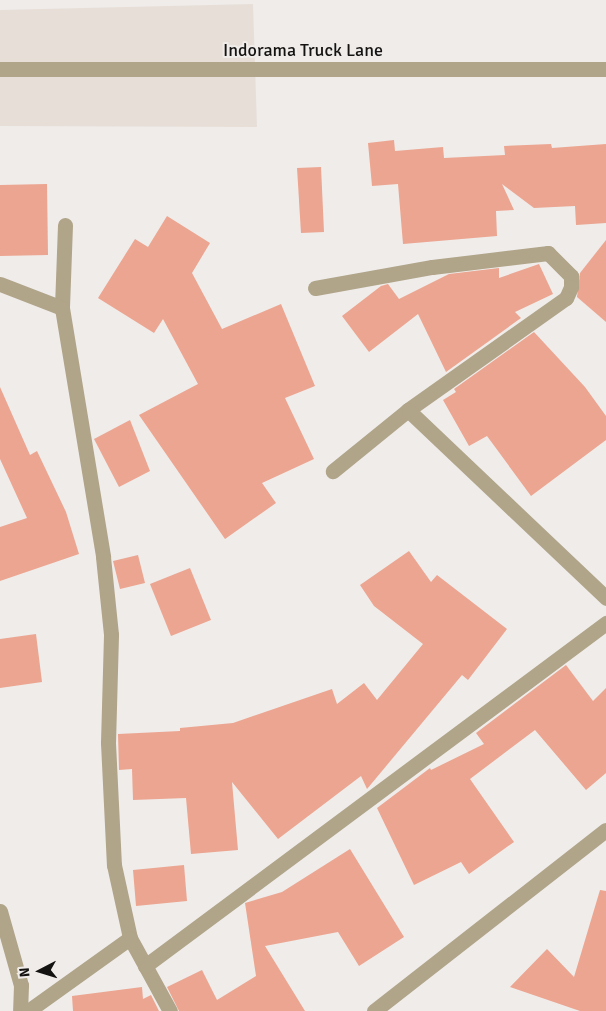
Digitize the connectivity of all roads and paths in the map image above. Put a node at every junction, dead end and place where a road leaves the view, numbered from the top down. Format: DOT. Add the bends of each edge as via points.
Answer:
graph roads {
  1 [pos="0,69"];
  2 [pos="606,69"];
  3 [pos="65,225"];
  4 [pos="0,284"];
  5 [pos="315,288"];
  6 [pos="62,308"];
  7 [pos="408,410"];
  8 [pos="333,471"];
  9 [pos="606,598"];
  10 [pos="606,623"];
  11 [pos="606,830"];
  12 [pos="0,912"];
  13 [pos="130,938"];
  14 [pos="144,966"];
  15 [pos="20,1011"];
  16 [pos="28,1011"];
  17 [pos="170,1011"];
  18 [pos="374,1011"];
  1 -- 2 [label="street, Indorama Truck Lane"];
  3 -- 6 [label="street"];
  4 -- 6 [label="street"];
  5 -- 7 [label="street" via="432,267 548,253 564,266 571,276 566,298"];
  6 -- 13 [label="street" via="103,558 111,635 108,743 114,865"];
  7 -- 8 [label="street"];
  7 -- 9 [label="street"];
  10 -- 14 [label="street"];
  11 -- 18 [label="street"];
  12 -- 15 [label="street" via="21,986"];
  13 -- 14 [label="street"];
  13 -- 16 [label="street"];
  14 -- 17 [label="street"];
}
